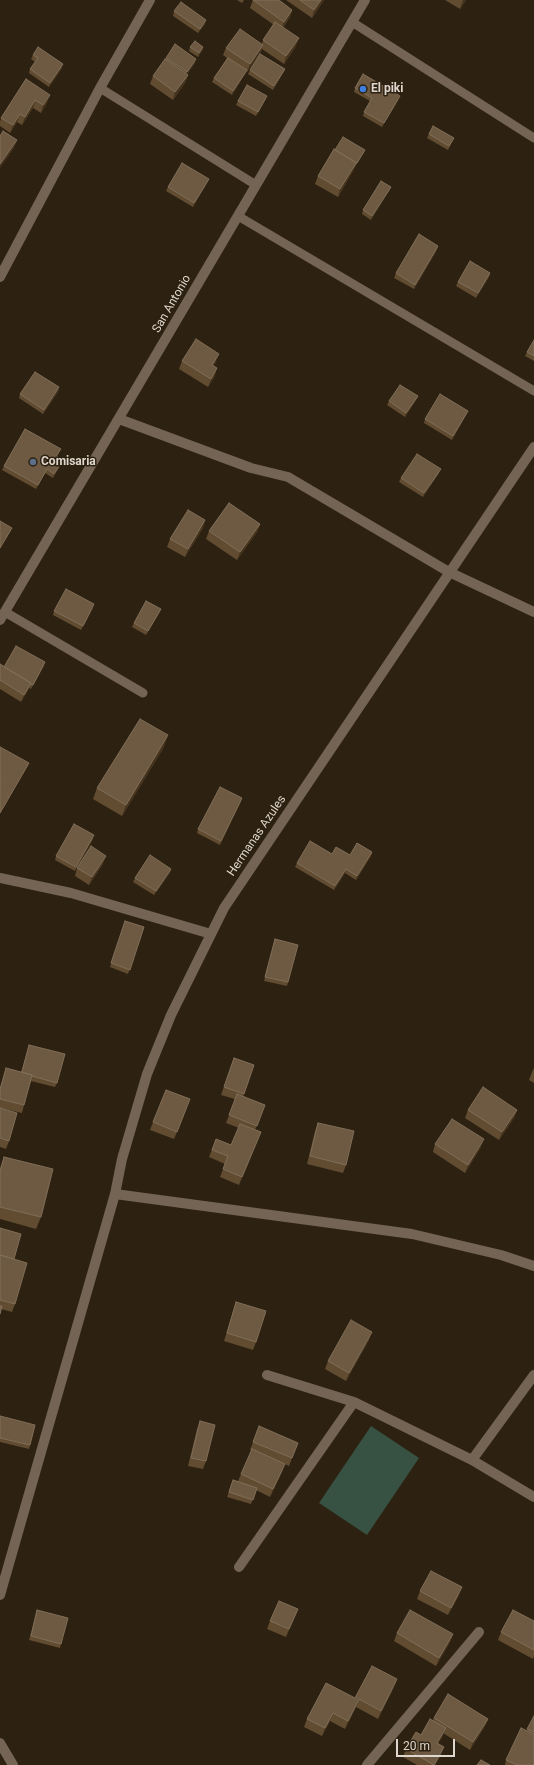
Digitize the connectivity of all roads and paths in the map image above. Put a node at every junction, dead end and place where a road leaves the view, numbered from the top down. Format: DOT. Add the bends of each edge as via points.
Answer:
graph roads {
  1 [pos="150,0"];
  2 [pos="365,0"];
  3 [pos="352,22"];
  4 [pos="100,88"];
  5 [pos="534,138"];
  6 [pos="256,185"];
  7 [pos="238,216"];
  8 [pos="0,277"];
  9 [pos="534,391"];
  10 [pos="119,419"];
  11 [pos="534,446"];
  12 [pos="450,572"];
  13 [pos="534,612"];
  14 [pos="2,616"];
  15 [pos="143,693"];
  16 [pos="0,878"];
  17 [pos="211,934"];
  18 [pos="115,1194"];
  19 [pos="534,1266"];
  20 [pos="267,1375"];
  21 [pos="534,1375"];
  22 [pos="354,1402"];
  23 [pos="472,1460"];
  24 [pos="534,1497"];
  25 [pos="239,1567"];
  26 [pos="0,1595"];
  27 [pos="479,1632"];
  28 [pos="0,1744"];
  29 [pos="13,1765"];
  30 [pos="367,1765"];
  1 -- 4 [label="street"];
  2 -- 3 [label="street, San Antonio"];
  3 -- 5 [label="lane"];
  3 -- 6 [label="street, San Antonio"];
  4 -- 6 [label="lane"];
  4 -- 8 [label="street"];
  6 -- 7 [label="street, San Antonio"];
  7 -- 9 [label="lane"];
  7 -- 10 [label="street, San Antonio"];
  10 -- 12 [label="street" via="251,468 288,477"];
  10 -- 14 [label="street, San Antonio"];
  11 -- 12 [label="street, Hermanas Azules"];
  12 -- 13 [label="street"];
  12 -- 17 [label="street, Hermanas Azules" via="224,908"];
  14 -- 15 [label="lane"];
  16 -- 17 [label="street" via="71,893"];
  17 -- 18 [label="street, Hermanas Azules" via="171,1015 147,1074 122,1159"];
  18 -- 19 [label="street" via="412,1234 501,1255"];
  18 -- 26 [label="street, Hermanas Azules"];
  20 -- 22 [label="street"];
  21 -- 23 [label="street"];
  22 -- 23 [label="street"];
  22 -- 25 [label="street"];
  23 -- 24 [label="street"];
  27 -- 30 [label="street"];
  28 -- 29 [label="street"];
}
